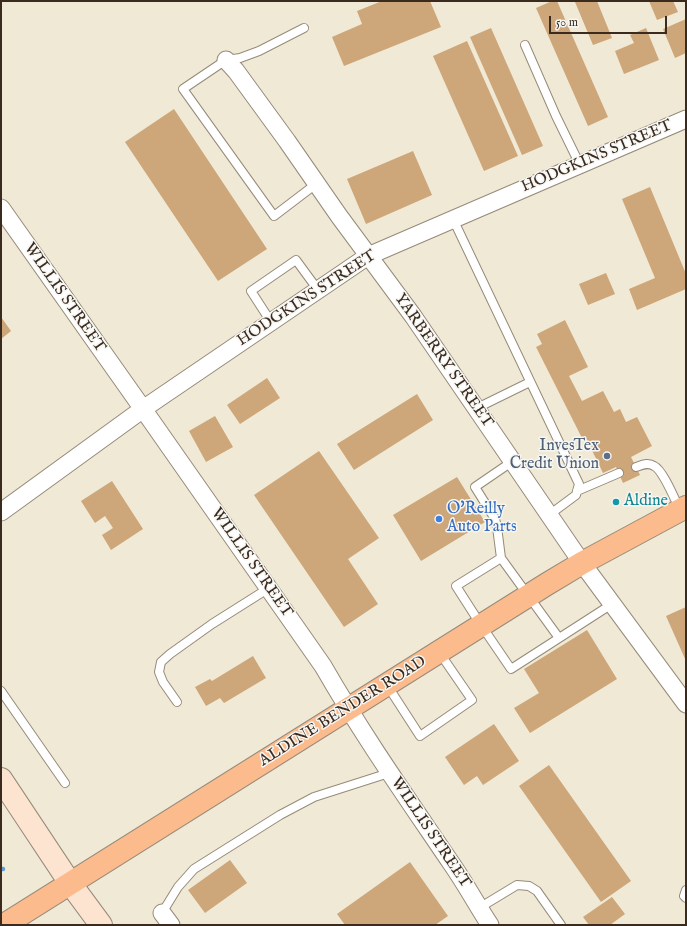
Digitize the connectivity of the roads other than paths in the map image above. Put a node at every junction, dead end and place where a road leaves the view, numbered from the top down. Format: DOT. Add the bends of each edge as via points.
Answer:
graph roads {
  1 [pos="304,28"];
  2 [pos="525,45"];
  3 [pos="226,60"];
  4 [pos="686,119"];
  5 [pos="580,165"];
  6 [pos="316,184"];
  7 [pos="1,208"];
  8 [pos="453,219"];
  9 [pos="368,256"];
  10 [pos="318,290"];
  11 [pos="271,322"];
  12 [pos="530,382"];
  13 [pos="477,408"];
  14 [pos="143,409"];
  15 [pos="513,461"];
  16 [pos="636,467"];
  17 [pos="619,473"];
  18 [pos="577,491"];
  19 [pos="683,508"];
  20 [pos="1,512"];
  21 [pos="549,515"];
  22 [pos="501,558"];
  23 [pos="582,563"];
  24 [pos="268,588"];
  25 [pos="528,596"];
  26 [pos="612,604"];
  27 [pos="481,625"];
  28 [pos="559,638"];
  29 [pos="439,652"];
  30 [pos="386,685"];
  31 [pos="1,691"];
  32 [pos="177,702"];
  33 [pos="686,704"];
  34 [pos="348,710"];
  35 [pos="390,773"];
  36 [pos="2,781"];
  37 [pos="65,783"];
  38 [pos="70,883"];
  39 [pos="686,890"];
  40 [pos="686,898"];
  41 [pos="479,908"];
  42 [pos="166,919"];
  43 [pos="4,925"];
  44 [pos="101,925"];
  45 [pos="490,925"];
  46 [pos="561,925"];
  1 -- 3 [label="lane" via="259,51"];
  2 -- 5 [label="lane"];
  3 -- 6 [label="street, YARBERRY STREET"];
  3 -- 6 [label="lane" via="183,89 274,216"];
  4 -- 5 [label="street, HODGKINS STREET"];
  5 -- 8 [label="street, HODGKINS STREET"];
  6 -- 9 [label="street, YARBERRY STREET"];
  7 -- 14 [label="street, WILLIS STREET"];
  8 -- 9 [label="street, HODGKINS STREET"];
  8 -- 12 [label="lane"];
  9 -- 10 [label="street, HODGKINS STREET"];
  9 -- 13 [label="street, YARBERRY STREET"];
  10 -- 11 [label="street, HODGKINS STREET"];
  10 -- 11 [label="lane" via="296,260 251,291"];
  11 -- 14 [label="street, HODGKINS STREET"];
  12 -- 13 [label="lane"];
  12 -- 18 [label="lane" via="579,484"];
  13 -- 15 [label="street, YARBERRY STREET"];
  14 -- 20 [label="street, HODGKINS STREET"];
  14 -- 24 [label="street, WILLIS STREET"];
  15 -- 21 [label="street, YARBERRY STREET"];
  15 -- 22 [label="lane" via="475,487 495,519"];
  16 -- 19 [label="lane" via="647,464 655,466"];
  17 -- 18 [label="lane"];
  18 -- 21 [label="lane"];
  19 -- 23 [label="main road, ALDINE BENDER ROAD"];
  21 -- 23 [label="street, YARBERRY STREET"];
  22 -- 25 [label="lane"];
  22 -- 27 [label="lane" via="456,586"];
  23 -- 25 [label="main road, ALDINE BENDER ROAD"];
  23 -- 26 [label="street, YARBERRY STREET"];
  24 -- 32 [label="lane" via="212,624 161,662 159,672"];
  24 -- 34 [label="street, WILLIS STREET" via="323,666"];
  25 -- 27 [label="main road, ALDINE BENDER ROAD"];
  25 -- 28 [label="lane"];
  26 -- 28 [label="lane"];
  26 -- 33 [label="street, YARBERRY STREET"];
  27 -- 28 [label="lane" via="512,669"];
  27 -- 29 [label="main road, ALDINE BENDER ROAD"];
  29 -- 30 [label="main road, ALDINE BENDER ROAD"];
  29 -- 30 [label="lane" via="472,700 420,736"];
  30 -- 34 [label="main road, ALDINE BENDER ROAD"];
  31 -- 37 [label="lane"];
  34 -- 35 [label="street, WILLIS STREET"];
  34 -- 38 [label="main road, ALDINE BENDER ROAD"];
  35 -- 41 [label="street, WILLIS STREET"];
  35 -- 42 [label="lane" via="314,797 280,815 194,869 178,886"];
  36 -- 38 [label="main road"];
  38 -- 43 [label="main road, ALDINE BENDER ROAD"];
  38 -- 44 [label="main road"];
  39 -- 40 [label="lane"];
  41 -- 45 [label="street, WILLIS STREET"];
  41 -- 46 [label="lane" via="517,885 529,886 537,891"];
}
